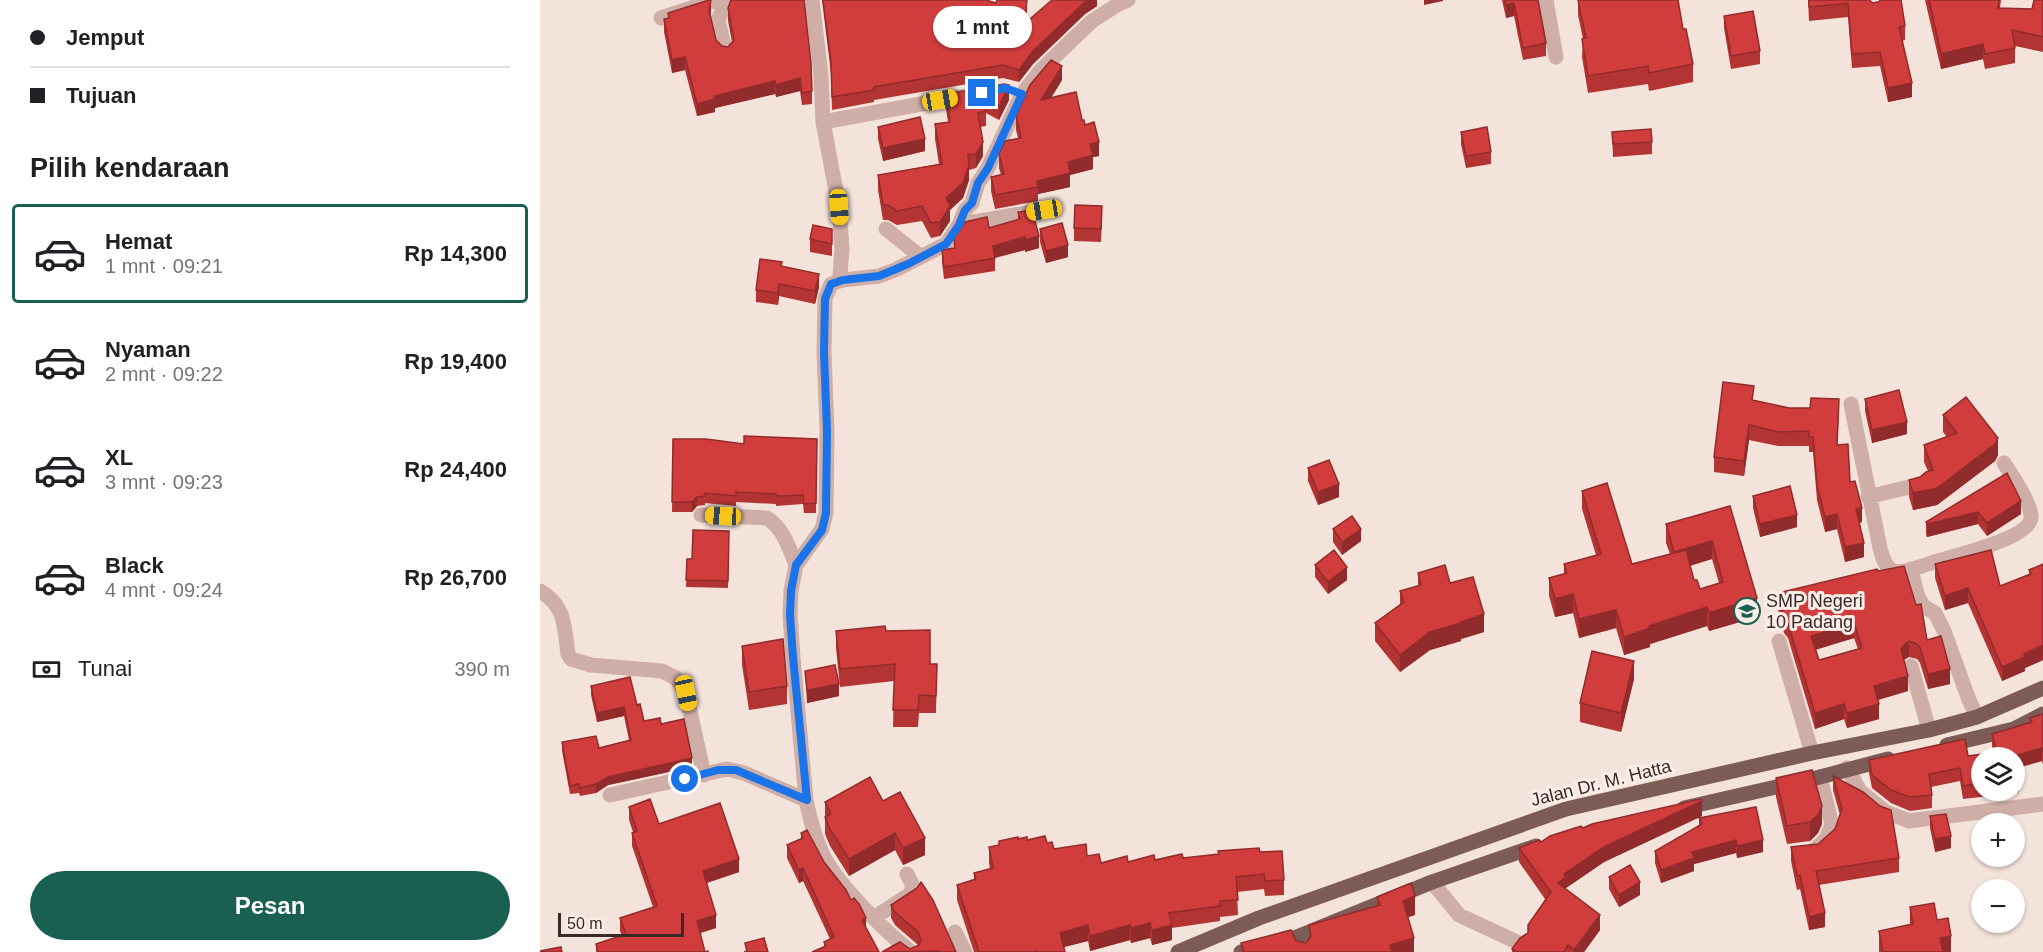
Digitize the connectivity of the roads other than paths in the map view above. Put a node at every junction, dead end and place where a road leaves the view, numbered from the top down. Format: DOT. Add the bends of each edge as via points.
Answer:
graph roads {
  1 [pos="716,0"];
  2 [pos="727,0"];
  3 [pos="812,0"];
  4 [pos="1128,0"];
  5 [pos="1546,0"];
  6 [pos="661,18"];
  7 [pos="725,50"];
  8 [pos="1556,57"];
  9 [pos="1005,88"];
  10 [pos="982,93"];
  11 [pos="1022,94"];
  12 [pos="823,122"];
  13 [pos="1044,210"];
  14 [pos="959,225"];
  15 [pos="886,230"];
  16 [pos="920,256"];
  17 [pos="843,280"];
  18 [pos="1851,404"];
  19 [pos="2004,463"];
  20 [pos="1917,484"];
  21 [pos="1868,497"];
  22 [pos="701,515"];
  23 [pos="796,565"];
  24 [pos="1904,571"];
  25 [pos="1872,576"];
  26 [pos="540,591"];
  27 [pos="1779,641"];
  28 [pos="1911,666"];
  29 [pos="2043,688"];
  30 [pos="2043,714"];
  31 [pos="1977,717"];
  32 [pos="1929,730"];
  33 [pos="1935,748"];
  34 [pos="1812,753"];
  35 [pos="1902,756"];
  36 [pos="1847,768"];
  37 [pos="704,775"];
  38 [pos="1820,777"];
  39 [pos="610,795"];
  40 [pos="807,800"];
  41 [pos="2043,804"];
  42 [pos="1664,812"];
  43 [pos="1551,841"];
  44 [pos="1803,851"];
  45 [pos="907,874"];
  46 [pos="1432,882"];
  47 [pos="875,917"];
  48 [pos="955,932"];
  49 [pos="1297,937"];
  50 [pos="1519,943"];
  51 [pos="911,952"];
  52 [pos="965,952"];
  53 [pos="1178,952"];
  54 [pos="1241,952"];
  55 [pos="1302,952"];
  1 -- 6 [label="street"];
  2 -- 7 [label="street" via="718,20"];
  3 -- 12 [label="street"];
  4 -- 11 [label="street" via="1092,21"];
  5 -- 8 [label="street"];
  9 -- 11 [label="street"];
  10 -- 12 [label="street"];
  11 -- 14 [label="street"];
  12 -- 17 [label="street" via="839,207"];
  13 -- 14 [label="street"];
  14 -- 16 [label="street" via="946,244"];
  15 -- 16 [label="street"];
  16 -- 17 [label="street" via="879,276"];
  17 -- 23 [label="street" via="831,284 825,299 826,513 822,530"];
  18 -- 21 [label="street"];
  19 -- 24 [label="street" via="2019,486 2031,520 2010,536 1978,550"];
  20 -- 21 [label="street"];
  21 -- 24 [label="street" via="1883,560 1892,570"];
  22 -- 23 [label="street" via="767,518 782,532"];
  23 -- 40 [label="street" via="790,615"];
  24 -- 25 [label="street"];
  24 -- 31 [label="street" via="1923,606 1935,613"];
  26 -- 37 [label="street" via="555,600 562,614 571,658 591,665 662,671 676,678 686,693"];
  27 -- 34 [label="street"];
  28 -- 32 [label="street"];
  29 -- 31 [label="main road, Jalan Dr. M. Hatta"];
  30 -- 33 [label="main road" via="2014,729"];
  31 -- 32 [label="main road, Jalan Dr. M. Hatta"];
  32 -- 34 [label="main road, Jalan Dr. M. Hatta"];
  34 -- 53 [label="main road, Jalan Dr. M. Hatta" via="1566,809 1259,918"];
  35 -- 36 [label="main road"];
  36 -- 38 [label="main road"];
  36 -- 41 [label="street" via="1860,791 1886,812 1909,821"];
  37 -- 39 [label="street"];
  37 -- 40 [label="street" via="736,770"];
  38 -- 42 [label="main road"];
  38 -- 44 [label="street" via="1832,825 1819,846"];
  40 -- 47 [label="street" via="810,820 825,857"];
  43 -- 46 [label="main road"];
  45 -- 47 [label="street" via="912,893"];
  46 -- 49 [label="main road"];
  46 -- 50 [label="street" via="1459,915"];
  47 -- 51 [label="street"];
  48 -- 52 [label="street"];
  49 -- 54 [label="main road"];
  49 -- 55 [label="street"];
}
